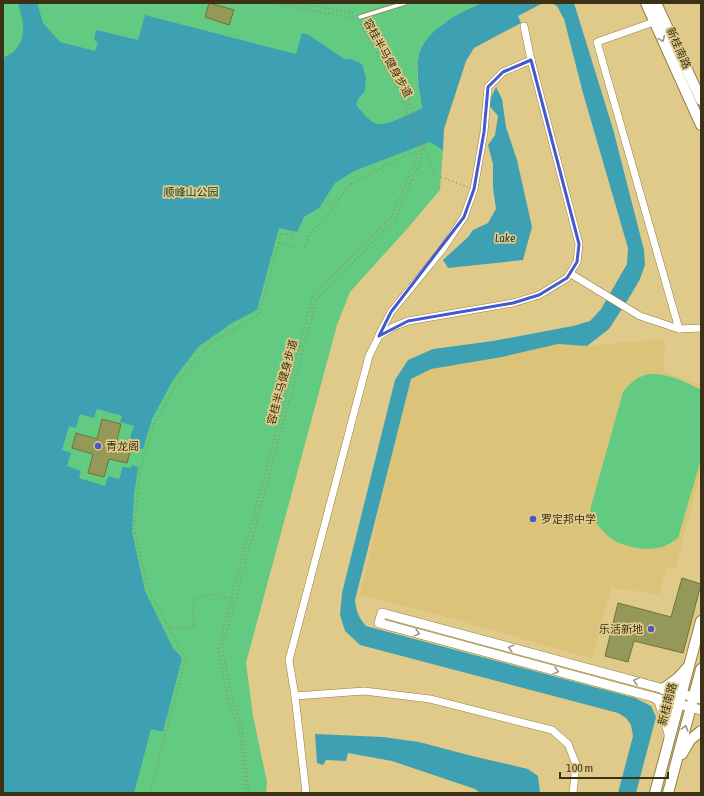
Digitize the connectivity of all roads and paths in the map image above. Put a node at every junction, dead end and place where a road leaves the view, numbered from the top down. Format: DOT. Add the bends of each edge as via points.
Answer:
graph roads {
  1 [pos="273,3"];
  2 [pos="293,3"];
  3 [pos="405,3"];
  4 [pos="646,3"];
  5 [pos="656,3"];
  6 [pos="359,17"];
  7 [pos="654,22"];
  8 [pos="524,26"];
  9 [pos="531,60"];
  10 [pos="701,100"];
  11 [pos="701,125"];
  12 [pos="424,146"];
  13 [pos="420,150"];
  14 [pos="474,189"];
  15 [pos="336,204"];
  16 [pos="279,242"];
  17 [pos="571,274"];
  18 [pos="701,328"];
  19 [pos="680,329"];
  20 [pos="378,336"];
  21 [pos="231,599"];
  22 [pos="701,621"];
  23 [pos="169,628"];
  24 [pos="692,655"];
  25 [pos="701,669"];
  26 [pos="663,689"];
  27 [pos="682,694"];
  28 [pos="295,696"];
  29 [pos="652,697"];
  30 [pos="697,703"];
  31 [pos="679,704"];
  32 [pos="701,731"];
  33 [pos="666,752"];
  34 [pos="673,776"];
  35 [pos="150,793"];
  36 [pos="248,793"];
  37 [pos="306,793"];
  38 [pos="573,793"];
  39 [pos="655,793"];
  40 [pos="668,793"];
  1 -- 6 [label="path"];
  2 -- 6 [label="path, 容桂半马健身步道" via="358,14"];
  3 -- 6 [label="lane"];
  4 -- 7 [label="main road, 新桂南路"];
  5 -- 10 [label="main road, 新桂南路"];
  6 -- 12 [label="path" via="368,26 402,87"];
  6 -- 13 [label="path, 容桂半马健身步道" via="401,95"];
  7 -- 11 [label="main road, 新桂南路, one-way"];
  7 -- 19 [label="street" via="596,42"];
  8 -- 9 [label="street"];
  9 -- 14 [label="street" via="503,72 488,87 484,132"];
  9 -- 17 [label="street" via="579,244 578,262"];
  12 -- 13 [label="path"];
  12 -- 14 [label="path" via="435,175"];
  12 -- 36 [label="path" via="396,218 317,299 222,649 234,706 242,725"];
  13 -- 15 [label="path" via="348,186"];
  13 -- 21 [label="path, 容桂半马健身步道" via="392,216 313,296"];
  14 -- 20 [label="street" via="464,217 442,250 391,312"];
  15 -- 16 [label="path" via="310,233 304,249"];
  15 -- 16 [label="path" via="311,198 307,211 300,209 293,236 281,233"];
  16 -- 23 [label="path" via="259,314 210,344 178,380 154,424 140,470 134,528 147,586"];
  17 -- 19 [label="street" via="640,316"];
  17 -- 20 [label="street" via="539,295 513,303 408,321"];
  18 -- 19 [label="street"];
  20 -- 28 [label="street" via="369,356 289,660"];
  21 -- 23 [label="path" via="217,594 196,597 191,605 193,626"];
  21 -- 36 [label="path, 容桂半马健身步道" via="218,648 229,705 239,726"];
  22 -- 24 [label="main road, 新桂南路"];
  23 -- 35 [label="path" via="186,657"];
  24 -- 26 [label="main road" via="685,671"];
  24 -- 27 [label="main road, 新桂南路"];
  25 -- 30 [label="main road"];
  26 -- 27 [label="street"];
  26 -- 29 [label="street, one-way" via="382,613 379,623"];
  27 -- 30 [label="street"];
  27 -- 31 [label="main road, 新桂南路"];
  28 -- 37 [label="street"];
  28 -- 38 [label="street" via="364,691 430,699 552,730 568,744 576,764"];
  29 -- 31 [label="street"];
  29 -- 33 [label="street" via="659,701 669,734"];
  30 -- 31 [label="street"];
  34 -- 30 [label="main road, one-way"];
  31 -- 33 [label="main road, 新桂南路"];
  32 -- 34 [label="main road" via="690,740"];
  33 -- 39 [label="main road, 新桂南路"];
  34 -- 40 [label="main road"];
}
